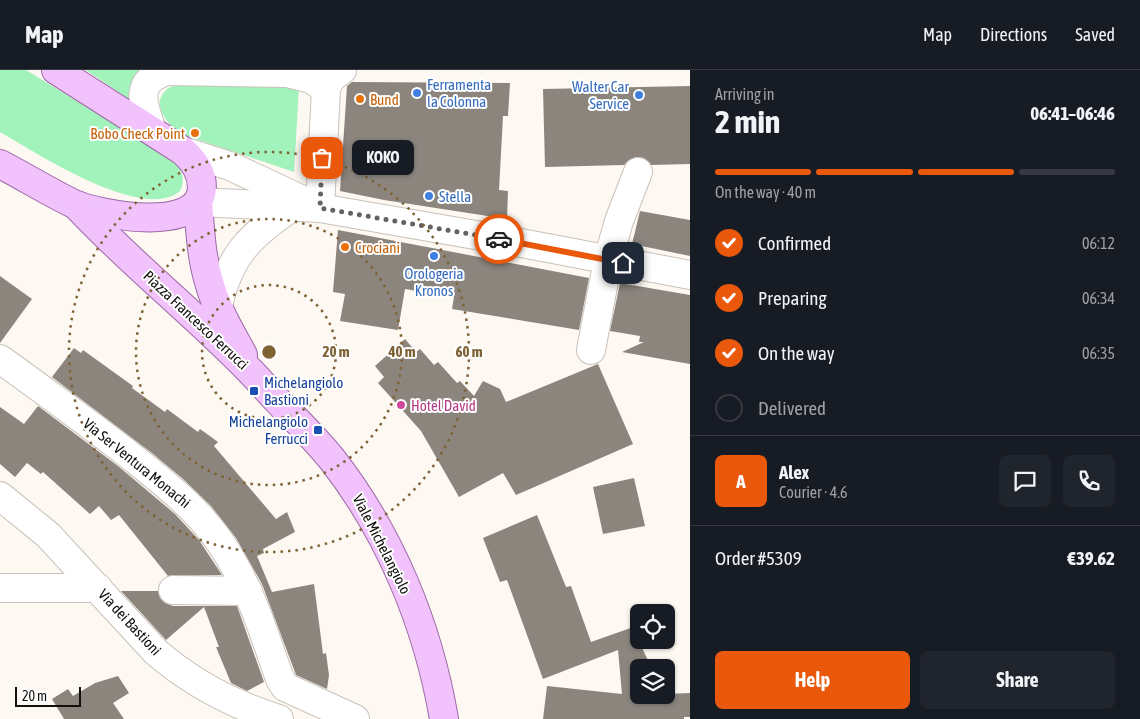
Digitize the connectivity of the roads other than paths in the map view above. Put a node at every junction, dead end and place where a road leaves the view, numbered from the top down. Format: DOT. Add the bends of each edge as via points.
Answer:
graph roads {
  1 [pos="56,70"];
  2 [pos="334,79"];
  3 [pos="152,130"];
  4 [pos="183,151"];
  5 [pos="0,164"];
  6 [pos="638,172"];
  7 [pos="198,202"];
  8 [pos="76,204"];
  9 [pos="292,207"];
  10 [pos="320,208"];
  11 [pos="608,260"];
  12 [pos="690,275"];
  13 [pos="218,306"];
  14 [pos="591,350"];
  15 [pos="0,359"];
  16 [pos="251,372"];
  17 [pos="0,496"];
  18 [pos="0,588"];
  19 [pos="98,588"];
  20 [pos="173,590"];
  21 [pos="248,591"];
  22 [pos="279,719"];
  23 [pos="355,719"];
  24 [pos="444,719"];
  1 -- 3 [label="main road, Piazza Francesco Ferrucci"];
  2 -- 3 [label="street" via="287,73 167,71 156,74 144,89 143,105"];
  2 -- 10 [label="street"];
  3 -- 4 [label="main road, Piazza Francesco Ferrucci"];
  4 -- 7 [label="main road, Piazza Francesco Ferrucci" via="193,160 200,174 202,188"];
  4 -- 10 [label="street, Piazza Francesco Ferrucci" via="230,166"];
  5 -- 8 [label="main road, Piazza Francesco Ferrucci"];
  6 -- 11 [label="street" via="618,221"];
  7 -- 8 [label="main road, Piazza Francesco Ferrucci" via="186,212 162,218 127,216"];
  7 -- 9 [label="street"];
  7 -- 13 [label="main road, Piazza Francesco Ferrucci" via="206,272"];
  8 -- 16 [label="main road, Piazza Francesco Ferrucci" via="102,233"];
  9 -- 10 [label="street"];
  9 -- 13 [label="street" via="259,231 236,258 226,275"];
  10 -- 11 [label="street"];
  11 -- 12 [label="street"];
  11 -- 14 [label="street"];
  13 -- 16 [label="main road, Piazza Francesco Ferrucci"];
  15 -- 21 [label="street, Via Ser Ventura Monachi" via="92,426 198,513 233,562"];
  16 -- 24 [label="main road, Viale Michelangiolo" via="330,458 370,516 419,619 439,687"];
  17 -- 19 [label="street, Via dei Bastioni" via="48,535"];
  18 -- 19 [label="street"];
  19 -- 22 [label="street, Via dei Bastioni" via="156,652 178,670 242,706"];
  20 -- 21 [label="street"];
  21 -- 23 [label="street, Via Ser Ventura Monachi" via="285,687"];
}
